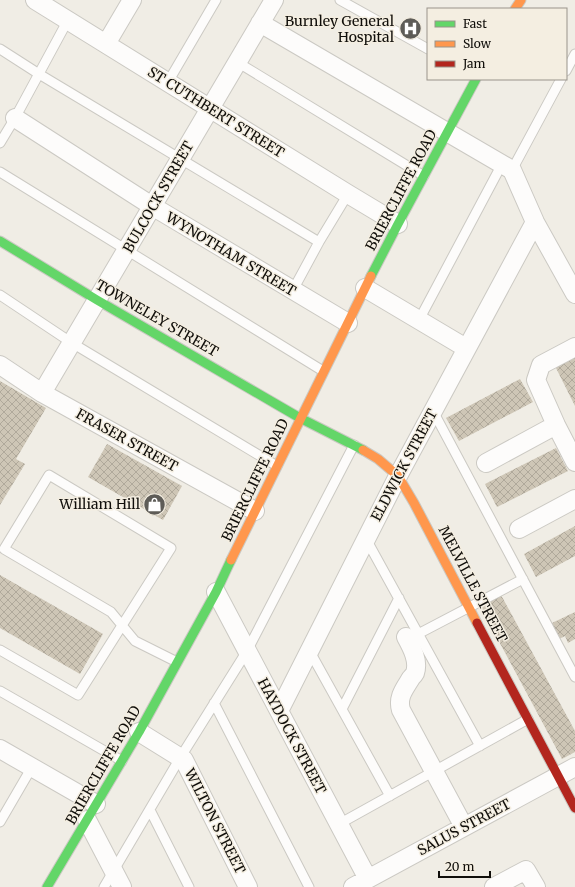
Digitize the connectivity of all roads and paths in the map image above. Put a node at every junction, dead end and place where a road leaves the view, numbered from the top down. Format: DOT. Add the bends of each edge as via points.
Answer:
graph roads {
  1 [pos="35,0"];
  2 [pos="132,0"];
  3 [pos="216,0"];
  4 [pos="274,0"];
  5 [pos="340,0"];
  6 [pos="68,20"];
  7 [pos="260,23"];
  8 [pos="106,44"];
  9 [pos="427,48"];
  10 [pos="0,49"];
  11 [pos="575,54"];
  12 [pos="237,62"];
  13 [pos="567,69"];
  14 [pos="39,74"];
  15 [pos="475,80"];
  16 [pos="561,80"];
  17 [pos="168,82"];
  18 [pos="210,108"];
  19 [pos="14,118"];
  20 [pos="447,133"];
  21 [pos="0,143"];
  22 [pos="180,159"];
  23 [pos="507,167"];
  24 [pos="0,172"];
  25 [pos="424,176"];
  26 [pos="348,194"];
  27 [pos="152,206"];
  28 [pos="534,222"];
  29 [pos="398,224"];
  30 [pos="0,241"];
  31 [pos="319,242"];
  32 [pos="127,250"];
  33 [pos="365,288"];
  34 [pos="293,290"];
  35 [pos="575,294"];
  36 [pos="0,295"];
  37 [pos="97,300"];
  38 [pos="419,320"];
  39 [pos="348,323"];
  40 [pos="72,343"];
  41 [pos="575,347"];
  42 [pos="466,348"];
  43 [pos="0,365"];
  44 [pos="323,371"];
  45 [pos="42,393"];
  46 [pos="433,411"];
  47 [pos="300,418"];
  48 [pos="556,425"];
  49 [pos="354,445"];
  50 [pos="575,462"];
  51 [pos="486,463"];
  52 [pos="277,466"];
  53 [pos="398,476"];
  54 [pos="575,499"];
  55 [pos="255,511"];
  56 [pos="519,529"];
  57 [pos="366,539"];
  58 [pos="523,579"];
  59 [pos="216,592"];
  60 [pos="398,598"];
  61 [pos="469,607"];
  62 [pos="122,625"];
  63 [pos="412,636"];
  64 [pos="0,650"];
  65 [pos="309,650"];
  66 [pos="247,651"];
  67 [pos="177,662"];
  68 [pos="575,677"];
  69 [pos="0,691"];
  70 [pos="214,703"];
  71 [pos="342,709"];
  72 [pos="278,711"];
  73 [pos="528,719"];
  74 [pos="139,732"];
  75 [pos="480,746"];
  76 [pos="0,749"];
  77 [pos="180,758"];
  78 [pos="122,761"];
  79 [pos="32,767"];
  80 [pos="575,767"];
  81 [pos="434,772"];
  82 [pos="558,776"];
  83 [pos="390,796"];
  84 [pos="96,804"];
  85 [pos="575,808"];
  86 [pos="150,810"];
  87 [pos="87,820"];
  88 [pos="0,822"];
  89 [pos="338,824"];
  90 [pos="464,827"];
  91 [pos="114,871"];
  92 [pos="360,883"];
  93 [pos="47,887"];
  94 [pos="104,887"];
  95 [pos="122,887"];
  96 [pos="189,887"];
  97 [pos="248,887"];
  98 [pos="310,887"];
  99 [pos="494,887"];
  100 [pos="536,887"];
  1 -- 6 [label="street, ST CUTHBERT STREET"];
  2 -- 8 [label="street"];
  3 -- 17 [label="lane"];
  4 -- 7 [label="street, BULCOCK STREET"];
  5 -- 9 [label="lane"];
  6 -- 8 [label="street, ST CUTHBERT STREET"];
  6 -- 14 [label="lane"];
  7 -- 12 [label="street, BULCOCK STREET"];
  7 -- 20 [label="street"];
  8 -- 17 [label="street, ST CUTHBERT STREET"];
  10 -- 14 [label="lane"];
  11 -- 13 [label="lane"];
  12 -- 18 [label="street, BULCOCK STREET"];
  12 -- 25 [label="lane"];
  14 -- 19 [label="lane"];
  14 -- 22 [label="lane"];
  15 -- 20 [label="street, BRIERCLIFFE ROAD"];
  16 -- 23 [label="lane"];
  17 -- 18 [label="street, ST CUTHBERT STREET"];
  18 -- 22 [label="street, BULCOCK STREET"];
  18 -- 26 [label="street, ST CUTHBERT STREET"];
  19 -- 21 [label="lane"];
  19 -- 27 [label="street, WYNOTHAM STREET"];
  20 -- 23 [label="street"];
  20 -- 25 [label="street, BRIERCLIFFE ROAD"];
  22 -- 27 [label="street, BULCOCK STREET"];
  22 -- 31 [label="lane"];
  23 -- 28 [label="street"];
  23 -- 38 [label="lane"];
  24 -- 32 [label="lane"];
  25 -- 29 [label="street, BRIERCLIFFE ROAD"];
  26 -- 29 [label="street, ST CUTHBERT STREET"];
  26 -- 31 [label="lane"];
  27 -- 32 [label="street, BULCOCK STREET"];
  27 -- 34 [label="street, WYNOTHAM STREET"];
  28 -- 35 [label="street"];
  28 -- 42 [label="street, ELDWICK STREET"];
  29 -- 33 [label="street, BRIERCLIFFE ROAD"];
  30 -- 37 [label="street, TOWNELEY STREET"];
  31 -- 34 [label="lane"];
  32 -- 37 [label="street, BULCOCK STREET"];
  32 -- 44 [label="lane"];
  33 -- 38 [label="street"];
  33 -- 39 [label="street, BRIERCLIFFE ROAD"];
  34 -- 39 [label="street, WYNOTHAM STREET"];
  36 -- 40 [label="lane"];
  37 -- 40 [label="street, BULCOCK STREET"];
  37 -- 47 [label="street, TOWNELEY STREET"];
  38 -- 42 [label="street"];
  39 -- 44 [label="street, BRIERCLIFFE ROAD"];
  40 -- 45 [label="street, BULCOCK STREET"];
  40 -- 52 [label="lane"];
  41 -- 48 [label="street" via="541,365 536,380"];
  42 -- 46 [label="street, ELDWICK STREET"];
  43 -- 45 [label="street, FRASER STREET"];
  44 -- 47 [label="street, BRIERCLIFFE ROAD"];
  45 -- 55 [label="street, FRASER STREET"];
  46 -- 53 [label="street, ELDWICK STREET"];
  46 -- 58 [label="lane"];
  47 -- 49 [label="street, MELVILLE STREET"];
  47 -- 52 [label="street, BRIERCLIFFE ROAD"];
  48 -- 50 [label="street"];
  48 -- 51 [label="street"];
  49 -- 53 [label="street, MELVILLE STREET" via="378,459"];
  49 -- 66 [label="lane"];
  52 -- 55 [label="street, BRIERCLIFFE ROAD"];
  53 -- 57 [label="street, ELDWICK STREET"];
  53 -- 61 [label="street, MELVILLE STREET"];
  54 -- 56 [label="street"];
  55 -- 59 [label="street, BRIERCLIFFE ROAD"];
  57 -- 60 [label="lane"];
  57 -- 65 [label="street, ELDWICK STREET"];
  58 -- 61 [label="lane"];
  58 -- 68 [label="lane"];
  59 -- 66 [label="street, HAYDOCK STREET"];
  59 -- 67 [label="street, BRIERCLIFFE ROAD"];
  60 -- 63 [label="lane"];
  60 -- 71 [label="lane"];
  61 -- 63 [label="lane"];
  61 -- 73 [label="street, MELVILLE STREET"];
  62 -- 62 [label="lane" via="111,612 4,549 49,475 171,548"];
  62 -- 64 [label="lane" via="78,695"];
  62 -- 67 [label="lane" via="135,641"];
  63 -- 75 [label="lane"];
  63 -- 81 [label="street" via="416,663 414,673 402,694 400,706"];
  65 -- 71 [label="lane"];
  65 -- 72 [label="street, ELDWICK STREET"];
  66 -- 70 [label="lane"];
  66 -- 72 [label="street, HAYDOCK STREET"];
  67 -- 74 [label="street, BRIERCLIFFE ROAD"];
  69 -- 78 [label="lane"];
  70 -- 77 [label="lane"];
  70 -- 98 [label="lane"];
  71 -- 83 [label="lane"];
  72 -- 89 [label="street, HAYDOCK STREET"];
  73 -- 75 [label="lane"];
  73 -- 82 [label="street, MELVILLE STREET"];
  74 -- 77 [label="street, WILTON STREET"];
  74 -- 78 [label="street, BRIERCLIFFE ROAD"];
  75 -- 81 [label="lane"];
  76 -- 79 [label="street"];
  77 -- 86 [label="lane"];
  77 -- 97 [label="street, WILTON STREET" via="184,760"];
  78 -- 84 [label="street, BRIERCLIFFE ROAD"];
  79 -- 84 [label="street"];
  79 -- 88 [label="lane"];
  80 -- 82 [label="street, SALUS STREET"];
  81 -- 83 [label="lane"];
  81 -- 90 [label="street"];
  82 -- 85 [label="street, MELVILLE STREET"];
  82 -- 90 [label="street, SALUS STREET"];
  83 -- 89 [label="lane"];
  84 -- 87 [label="street, BRIERCLIFFE ROAD"];
  86 -- 91 [label="lane"];
  86 -- 96 [label="lane"];
  87 -- 91 [label="street"];
  87 -- 93 [label="street, BRIERCLIFFE ROAD"];
  89 -- 92 [label="street, HAYDOCK STREET"];
  90 -- 92 [label="street, SALUS STREET"];
  91 -- 94 [label="lane"];
  91 -- 95 [label="street"];
  99 -- 100 [label="street" via="526,870"];
}
